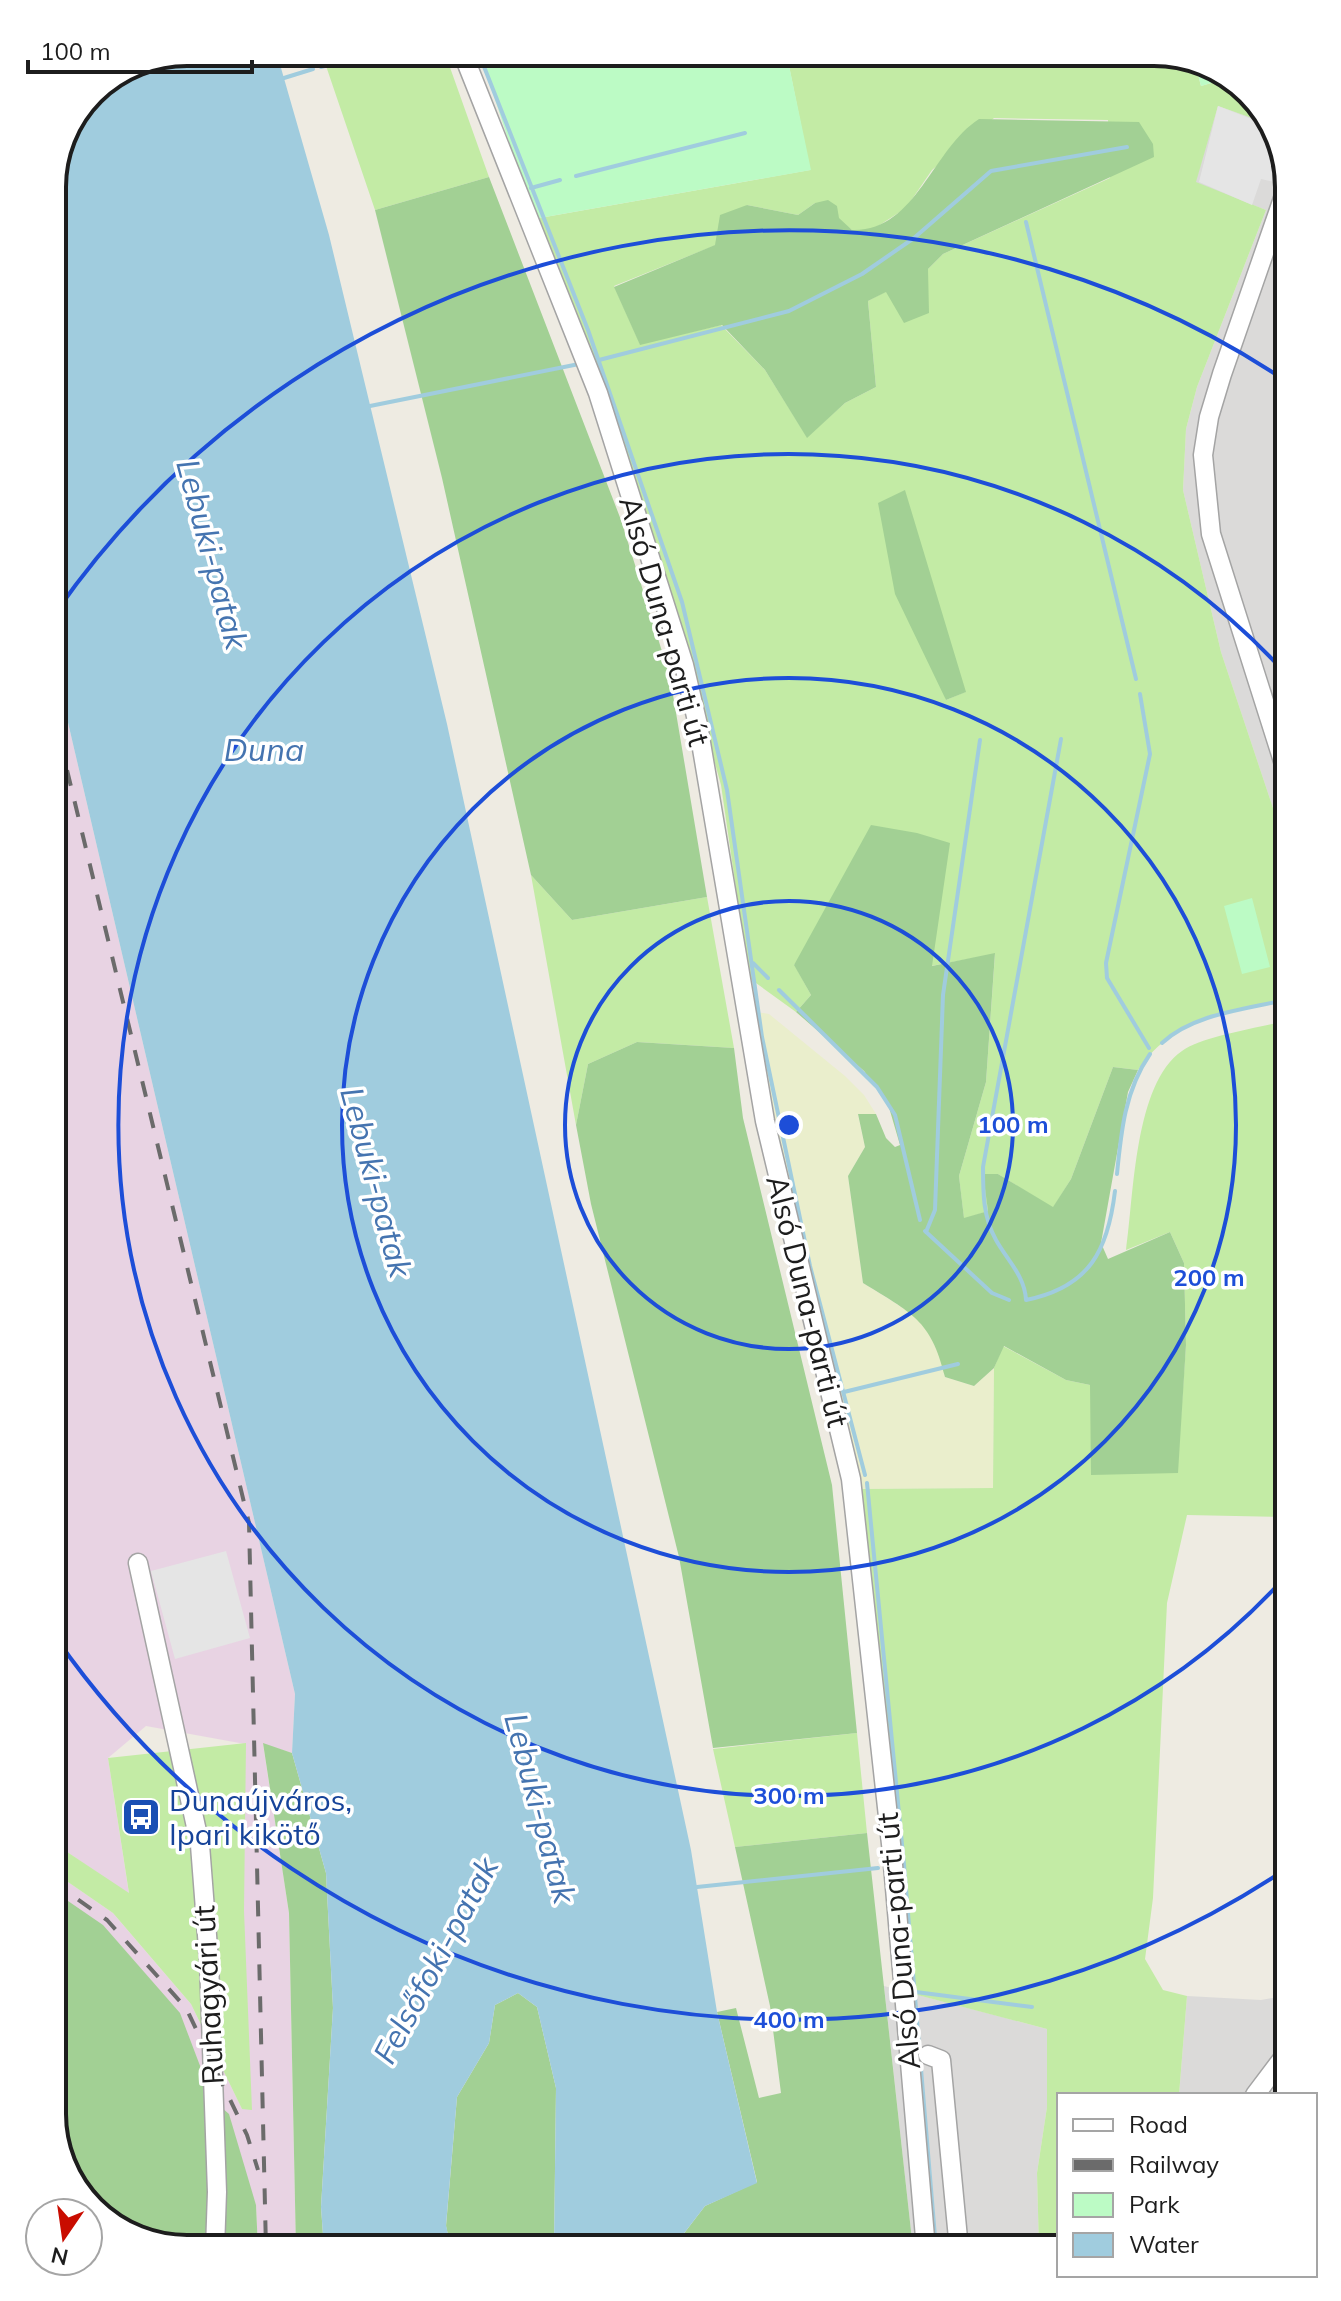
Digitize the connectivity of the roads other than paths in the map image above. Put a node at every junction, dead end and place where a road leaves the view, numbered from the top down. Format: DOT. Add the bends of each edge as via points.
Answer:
graph roads {
  1 [pos="468,66"];
  2 [pos="1275,221"];
  3 [pos="1275,736"];
  4 [pos="138,1563"];
  5 [pos="928,2055"];
  6 [pos="1275,2069"];
  7 [pos="1257,2093"];
  8 [pos="215,2235"];
  9 [pos="925,2235"];
  10 [pos="958,2235"];
  1 -- 9 [label="street, Alsó Duna-parti út" via="586,363 638,517 698,725 765,1121 851,1479 892,1853"];
  2 -- 3 [label="street" via="1222,374 1203,455 1211,534"];
  4 -- 8 [label="street, Ruhagyári út" via="200,1845"];
  5 -- 10 [label="street" via="941,2060"];
  6 -- 7 [label="street"];
}
